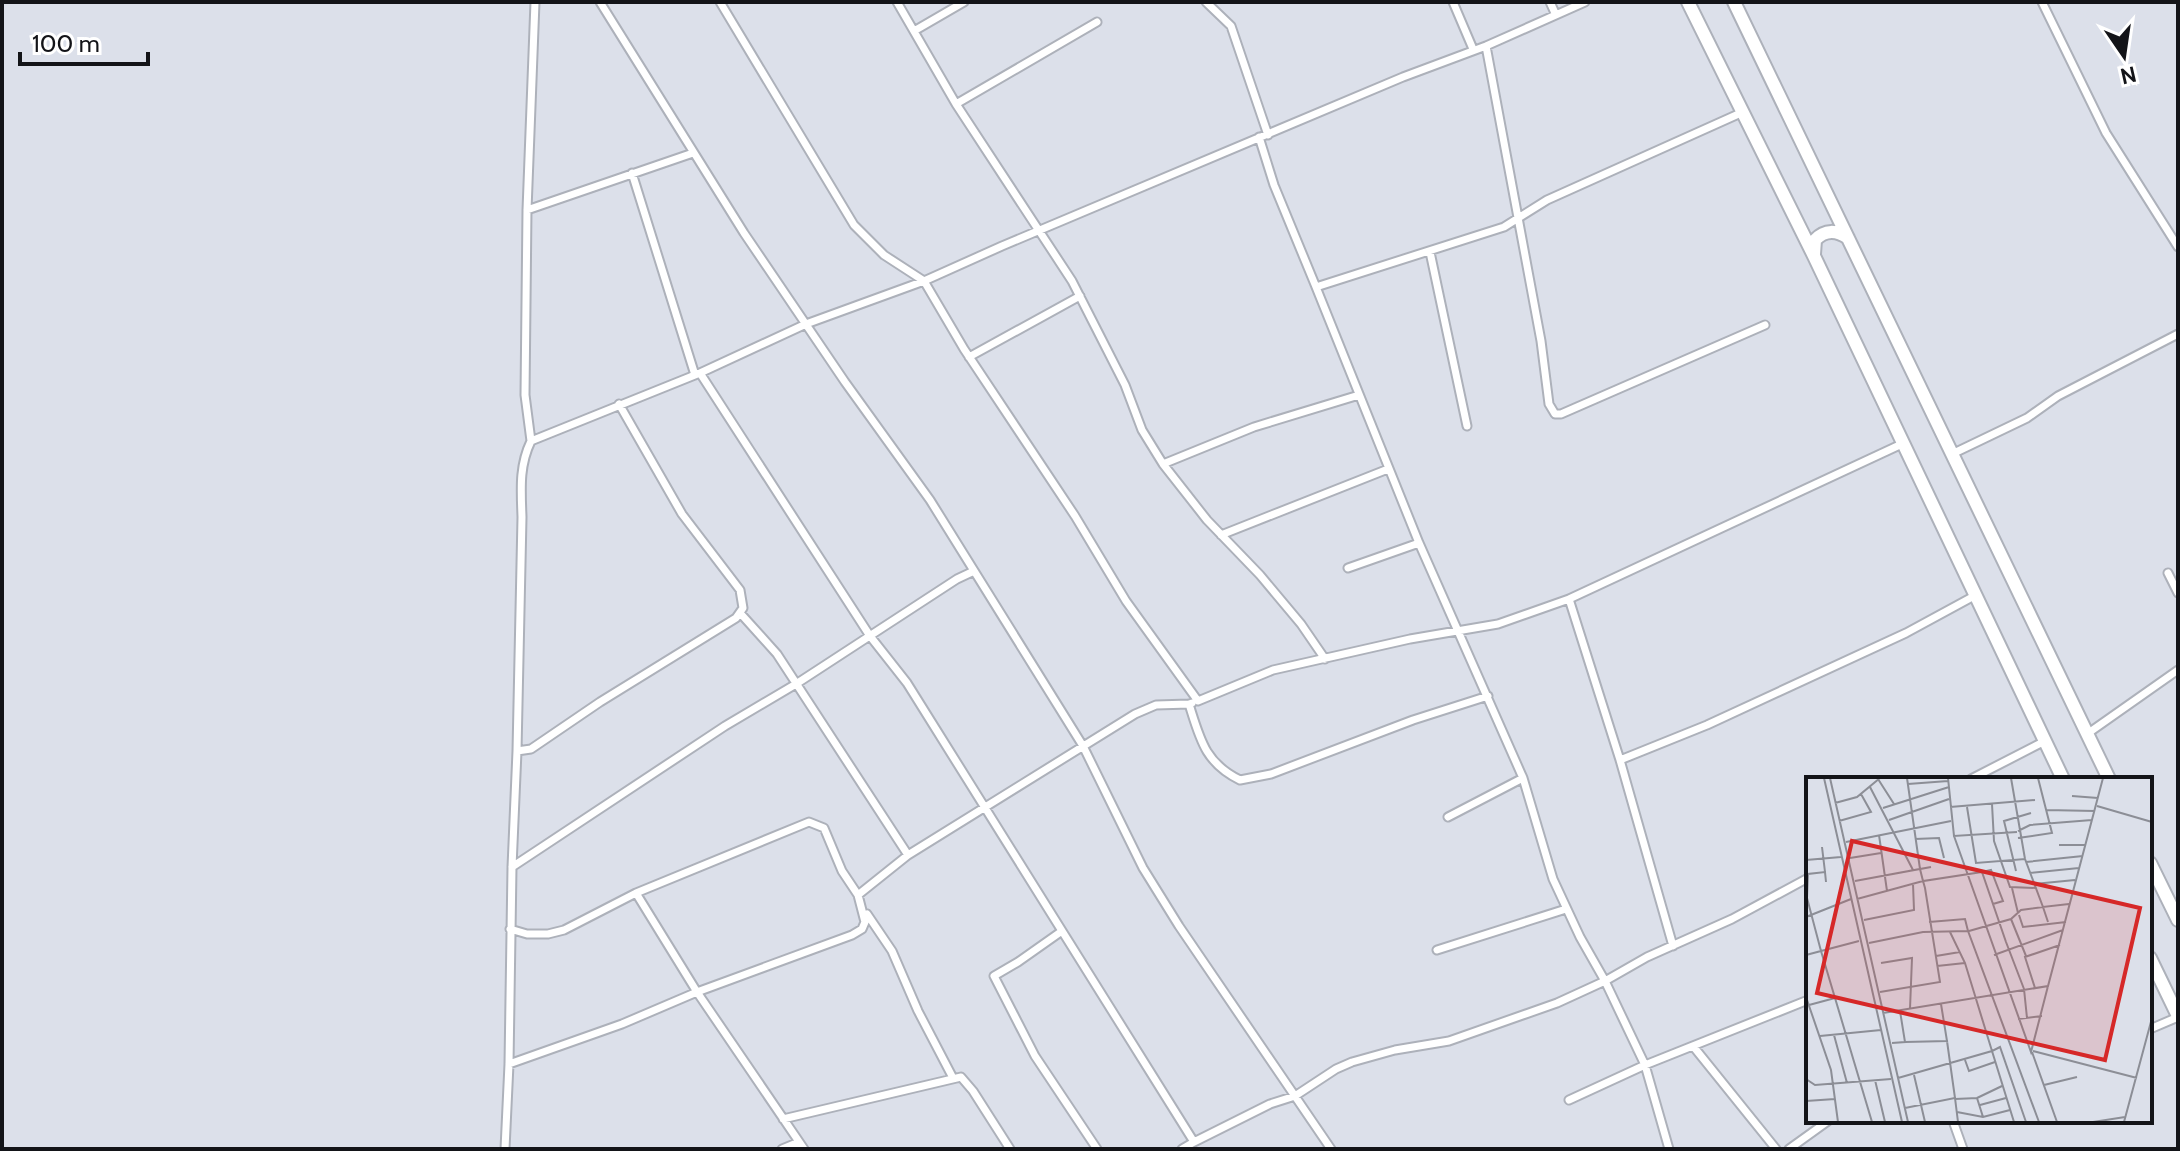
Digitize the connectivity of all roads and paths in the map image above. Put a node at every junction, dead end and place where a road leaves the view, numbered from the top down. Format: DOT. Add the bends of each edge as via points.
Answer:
graph roads {
  1 [pos="535,2"];
  2 [pos="600,2"];
  3 [pos="720,2"];
  4 [pos="897,2"];
  5 [pos="964,2"];
  6 [pos="1206,2"];
  7 [pos="1453,2"];
  8 [pos="1550,2"];
  9 [pos="1585,2"];
  10 [pos="1688,2"];
  11 [pos="1734,2"];
  12 [pos="2042,2"];
  13 [pos="1555,13"];
  14 [pos="1097,22"];
  15 [pos="914,31"];
  16 [pos="1486,46"];
  17 [pos="1473,49"];
  18 [pos="956,104"];
  19 [pos="1743,112"];
  20 [pos="1268,135"];
  21 [pos="1259,137"];
  22 [pos="693,153"];
  23 [pos="632,173"];
  24 [pos="527,210"];
  25 [pos="1518,217"];
  26 [pos="1038,232"];
  27 [pos="1848,238"];
  28 [pos="2178,247"];
  29 [pos="1430,252"];
  30 [pos="1814,256"];
  31 [pos="924,281"];
  32 [pos="1316,287"];
  33 [pos="1080,296"];
  34 [pos="806,324"];
  35 [pos="1765,325"];
  36 [pos="2178,334"];
  37 [pos="969,357"];
  38 [pos="698,374"];
  39 [pos="1359,395"];
  40 [pos="619,404"];
  41 [pos="1467,426"];
  42 [pos="531,441"];
  43 [pos="1904,443"];
  44 [pos="1952,454"];
  45 [pos="1163,464"];
  46 [pos="1388,469"];
  47 [pos="1221,535"];
  48 [pos="1419,543"];
  49 [pos="1348,568"];
  50 [pos="974,571"];
  51 [pos="2168,573"];
  52 [pos="2178,593"];
  53 [pos="1976,595"];
  54 [pos="1569,599"];
  55 [pos="741,614"];
  56 [pos="1460,632"];
  57 [pos="870,636"];
  58 [pos="1325,659"];
  59 [pos="2178,670"];
  60 [pos="796,684"];
  61 [pos="1488,696"];
  62 [pos="1198,701"];
  63 [pos="1189,704"];
  64 [pos="2087,734"];
  65 [pos="2045,741"];
  66 [pos="1083,746"];
  67 [pos="517,751"];
  68 [pos="1620,760"];
  69 [pos="1975,777"];
  70 [pos="2062,777"];
  71 [pos="2108,777"];
  72 [pos="1523,778"];
  73 [pos="985,807"];
  74 [pos="1448,817"];
  75 [pos="908,855"];
  76 [pos="512,867"];
  77 [pos="2152,867"];
  78 [pos="1806,879"];
  79 [pos="636,893"];
  80 [pos="858,895"];
  81 [pos="864,908"];
  82 [pos="1566,909"];
  83 [pos="2178,920"];
  84 [pos="510,929"];
  85 [pos="1062,931"];
  86 [pos="1673,946"];
  87 [pos="1437,950"];
  88 [pos="2152,962"];
  89 [pos="1605,981"];
  90 [pos="697,992"];
  91 [pos="1806,1001"];
  92 [pos="2178,1017"];
  93 [pos="2152,1028"];
  94 [pos="1693,1046"];
  95 [pos="509,1064"];
  96 [pos="1645,1065"];
  97 [pos="953,1078"];
  98 [pos="1295,1096"];
  99 [pos="1569,1100"];
  100 [pos="783,1119"];
  101 [pos="1825,1123"];
  102 [pos="1954,1123"];
  103 [pos="1194,1142"];
  104 [pos="802,1146"];
  105 [pos="505,1149"];
  106 [pos="782,1149"];
  107 [pos="1010,1149"];
  108 [pos="1097,1149"];
  109 [pos="1182,1149"];
  110 [pos="1331,1149"];
  111 [pos="1669,1149"];
  112 [pos="1776,1149"];
  113 [pos="1789,1149"];
  114 [pos="1963,1149"];
  1 -- 24 [label="street"];
  2 -- 22 [label="street"];
  3 -- 31 [label="street" via="854,225 884,255"];
  4 -- 15 [label="street"];
  5 -- 15 [label="street"];
  6 -- 20 [label="street" via="1231,26"];
  7 -- 17 [label="street"];
  8 -- 13 [label="street"];
  9 -- 13 [label="street"];
  10 -- 19 [label="highway"];
  11 -- 27 [label="highway"];
  12 -- 28 [label="street" via="2106,133"];
  13 -- 16 [label="street"];
  14 -- 18 [label="street"];
  15 -- 18 [label="street"];
  16 -- 17 [label="street"];
  16 -- 25 [label="street"];
  17 -- 20 [label="street"];
  18 -- 26 [label="street"];
  19 -- 25 [label="street"];
  19 -- 30 [label="highway"];
  20 -- 21 [label="street"];
  21 -- 26 [label="street"];
  21 -- 32 [label="street"];
  22 -- 23 [label="street"];
  22 -- 34 [label="street"];
  23 -- 24 [label="street"];
  23 -- 38 [label="street"];
  24 -- 42 [label="street" via="525,395"];
  25 -- 29 [label="street" via="1504,227"];
  25 -- 35 [label="street" via="1549,404 1555,414"];
  26 -- 31 [label="street"];
  26 -- 33 [label="street"];
  27 -- 30 [label="highway" via="1835,231 1818,236"];
  27 -- 44 [label="highway"];
  29 -- 32 [label="street"];
  29 -- 41 [label="street"];
  30 -- 43 [label="highway"];
  31 -- 34 [label="street"];
  31 -- 37 [label="street"];
  32 -- 39 [label="street"];
  33 -- 37 [label="street"];
  33 -- 45 [label="street"];
  34 -- 38 [label="street"];
  34 -- 50 [label="street"];
  36 -- 44 [label="street"];
  37 -- 62 [label="street" via="1126,601"];
  38 -- 40 [label="street"];
  38 -- 57 [label="street"];
  39 -- 45 [label="street" via="1241,432"];
  39 -- 46 [label="street"];
  40 -- 42 [label="street"];
  40 -- 55 [label="street" via="682,514 740,590"];
  42 -- 67 [label="street" via="520,480"];
  43 -- 53 [label="highway"];
  43 -- 54 [label="street"];
  44 -- 64 [label="highway"];
  45 -- 47 [label="street"];
  46 -- 47 [label="street"];
  46 -- 48 [label="street"];
  47 -- 58 [label="street" via="1260,575"];
  48 -- 49 [label="street"];
  48 -- 56 [label="street"];
  50 -- 57 [label="street"];
  50 -- 66 [label="street"];
  51 -- 52 [label="street"];
  53 -- 65 [label="highway"];
  53 -- 68 [label="street" via="1906,633"];
  54 -- 56 [label="street"];
  54 -- 68 [label="street"];
  55 -- 60 [label="street"];
  55 -- 67 [label="street" via="531,749"];
  56 -- 58 [label="street"];
  56 -- 61 [label="street"];
  57 -- 60 [label="street"];
  57 -- 73 [label="street" via="907,683"];
  58 -- 62 [label="street" via="1273,670"];
  59 -- 64 [label="street"];
  60 -- 75 [label="street"];
  60 -- 76 [label="street"];
  61 -- 63 [label="street" via="1271,774 1240,780 1211,761"];
  61 -- 72 [label="street"];
  62 -- 63 [label="street"];
  63 -- 66 [label="street" via="1156,705"];
  64 -- 71 [label="highway"];
  65 -- 69 [label="street"];
  65 -- 70 [label="highway"];
  66 -- 73 [label="street"];
  66 -- 98 [label="street" via="1150,879"];
  67 -- 76 [label="street"];
  68 -- 86 [label="street"];
  72 -- 74 [label="street"];
  72 -- 82 [label="street"];
  73 -- 75 [label="street"];
  73 -- 85 [label="street"];
  75 -- 80 [label="street"];
  76 -- 84 [label="street"];
  77 -- 83 [label="highway"];
  78 -- 86 [label="street"];
  79 -- 80 [label="street" via="809,822 824,828"];
  79 -- 84 [label="street" via="564,930 527,934"];
  79 -- 90 [label="street"];
  80 -- 81 [label="street"];
  81 -- 90 [label="street" via="862,929 852,935"];
  81 -- 97 [label="street" via="892,951"];
  82 -- 87 [label="street"];
  82 -- 89 [label="street"];
  84 -- 95 [label="street"];
  85 -- 103 [label="street"];
  85 -- 108 [label="street" via="994,976 1035,1056"];
  86 -- 89 [label="street"];
  88 -- 92 [label="highway"];
  89 -- 96 [label="street"];
  89 -- 98 [label="street" via="1449,1041 1352,1062"];
  90 -- 95 [label="street"];
  90 -- 100 [label="street"];
  91 -- 94 [label="street"];
  92 -- 93 [label="street"];
  94 -- 96 [label="street"];
  94 -- 112 [label="street"];
  95 -- 105 [label="street"];
  96 -- 99 [label="street"];
  96 -- 111 [label="street"];
  97 -- 100 [label="street"];
  97 -- 107 [label="street" via="968,1083"];
  98 -- 103 [label="street"];
  98 -- 110 [label="street"];
  100 -- 104 [label="street"];
  101 -- 113 [label="street"];
  102 -- 114 [label="street"];
  103 -- 109 [label="street"];
  104 -- 106 [label="street"];
}
